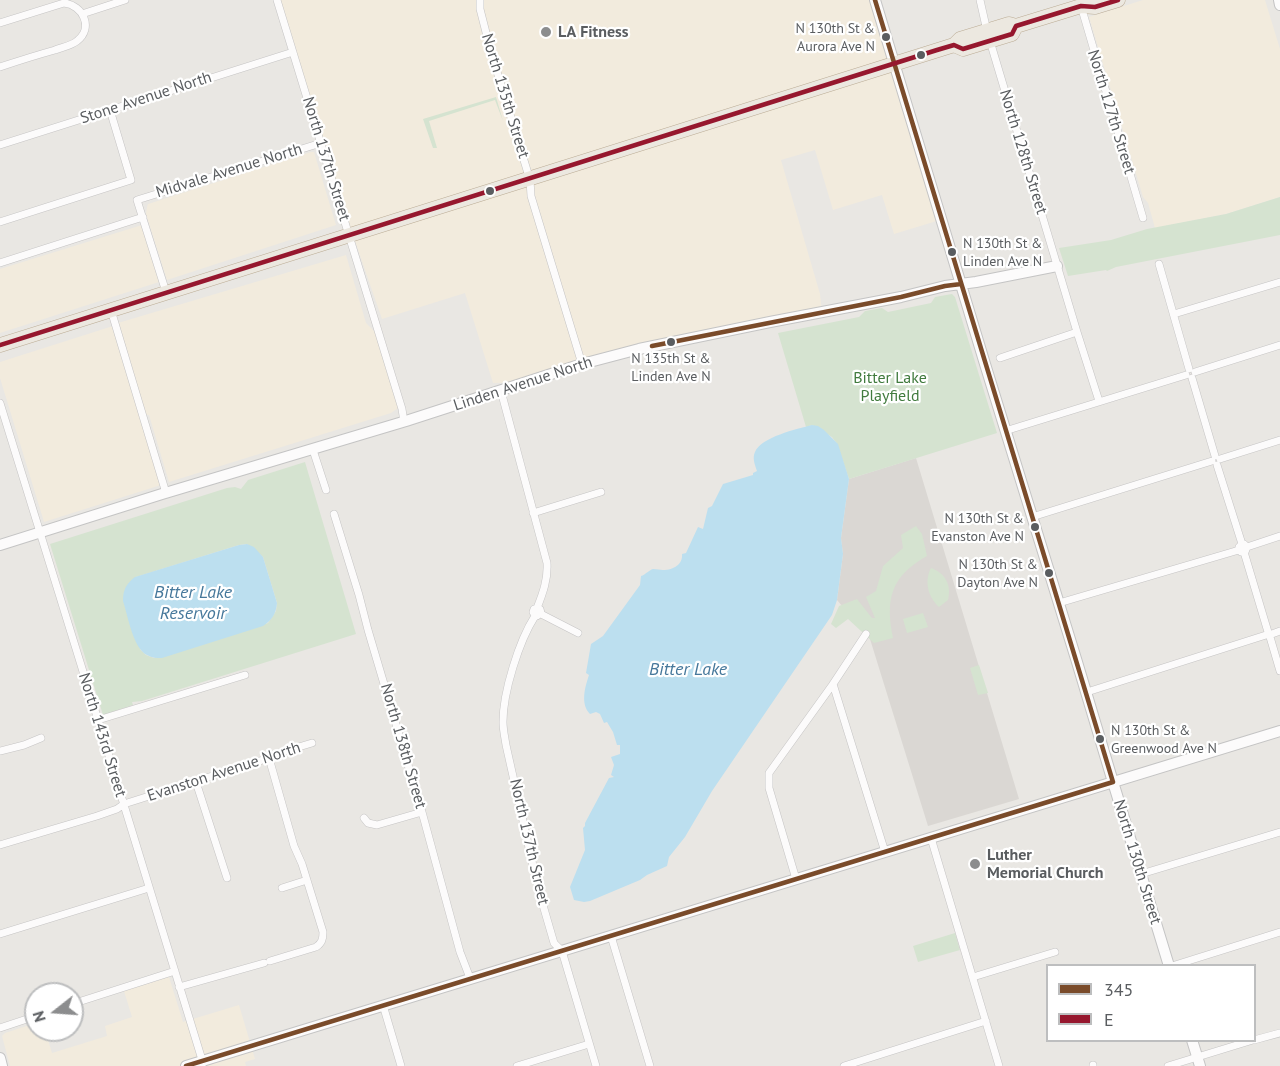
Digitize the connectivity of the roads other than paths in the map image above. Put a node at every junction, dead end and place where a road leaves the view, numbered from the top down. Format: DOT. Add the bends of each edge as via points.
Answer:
graph roads {
  1 [pos="125,0"];
  2 [pos="277,0"];
  3 [pos="480,0"];
  4 [pos="875,0"];
  5 [pos="980,0"];
  6 [pos="1118,0"];
  7 [pos="1279,0"];
  8 [pos="1085,3"];
  9 [pos="1280,5"];
  10 [pos="82,14"];
  11 [pos="0,23"];
  12 [pos="988,36"];
  13 [pos="293,52"];
  14 [pos="894,64"];
  15 [pos="0,67"];
  16 [pos="110,110"];
  17 [pos="321,143"];
  18 [pos="0,145"];
  19 [pos="530,180"];
  20 [pos="143,217"];
  21 [pos="1143,218"];
  22 [pos="0,222"];
  23 [pos="349,236"];
  24 [pos="0,263"];
  25 [pos="1159,264"];
  26 [pos="1057,266"];
  27 [pos="1280,282"];
  28 [pos="961,284"];
  29 [pos="166,292"];
  30 [pos="111,310"];
  31 [pos="1174,314"];
  32 [pos="1077,332"];
  33 [pos="0,345"];
  34 [pos="1280,345"];
  35 [pos="1000,358"];
  36 [pos="582,364"];
  37 [pos="1191,373"];
  38 [pos="501,391"];
  39 [pos="1099,401"];
  40 [pos="0,404"];
  41 [pos="404,422"];
  42 [pos="1005,431"];
  43 [pos="1280,441"];
  44 [pos="314,450"];
  45 [pos="1216,460"];
  46 [pos="326,490"];
  47 [pos="602,492"];
  48 [pos="166,493"];
  49 [pos="533,513"];
  50 [pos="334,514"];
  51 [pos="1032,517"];
  52 [pos="39,533"];
  53 [pos="1280,536"];
  54 [pos="0,546"];
  55 [pos="1243,548"];
  56 [pos="1059,603"];
  57 [pos="538,612"];
  58 [pos="1280,631"];
  59 [pos="578,633"];
  60 [pos="866,634"];
  61 [pos="1269,635"];
  62 [pos="1280,671"];
  63 [pos="245,675"];
  64 [pos="834,684"];
  65 [pos="1087,692"];
  66 [pos="98,720"];
  67 [pos="1280,732"];
  68 [pos="41,738"];
  69 [pos="312,743"];
  70 [pos="0,751"];
  71 [pos="269,758"];
  72 [pos="196,782"];
  73 [pos="1113,782"];
  74 [pos="123,804"];
  75 [pos="422,812"];
  76 [pos="364,818"];
  77 [pos="1280,832"];
  78 [pos="931,838"];
  79 [pos="0,845"];
  80 [pos="885,852"];
  81 [pos="1141,874"];
  82 [pos="227,878"];
  83 [pos="796,879"];
  84 [pos="307,880"];
  85 [pos="149,888"];
  86 [pos="282,888"];
  87 [pos="1280,932"];
  88 [pos="0,934"];
  89 [pos="611,936"];
  90 [pos="562,951"];
  91 [pos="1055,952"];
  92 [pos="1170,964"];
  93 [pos="1177,964"];
  94 [pos="175,971"];
  95 [pos="973,977"];
  96 [pos="470,978"];
  97 [pos="179,987"];
  98 [pos="84,1000"];
  99 [pos="383,1005"];
  100 [pos="24,1020"];
  101 [pos="986,1021"];
  102 [pos="0,1028"];
  103 [pos="1280,1033"];
  104 [pos="1256,1039"];
  105 [pos="1192,1042"];
  106 [pos="1249,1042"];
  107 [pos="590,1044"];
  108 [pos="0,1058"];
  109 [pos="1198,1062"];
  110 [pos="203,1064"];
  111 [pos="2,1066"];
  112 [pos="186,1066"];
  113 [pos="401,1066"];
  114 [pos="517,1066"];
  115 [pos="596,1066"];
  116 [pos="650,1066"];
  117 [pos="844,1066"];
  118 [pos="999,1066"];
  119 [pos="1168,1066"];
  1 -- 10 [label="street"];
  2 -- 13 [label="street, North 137th Street"];
  3 -- 19 [label="street, North 135th Street" via="491,52"];
  4 -- 14 [label="main road, North 130th Street"];
  5 -- 12 [label="street, North 128th Street"];
  6 -- 8 [label="highway" via="1095,7"];
  7 -- 9 [label="main road"];
  8 -- 12 [label="highway" via="1017,26 1009,24"];
  8 -- 21 [label="street, North 127th Street"];
  10 -- 11 [label="street" via="72,4 63,3"];
  10 -- 15 [label="street" via="85,27 77,41"];
  12 -- 14 [label="highway" via="960,39 954,45"];
  12 -- 26 [label="street, North 128th Street"];
  13 -- 16 [label="street, Stone Avenue North"];
  13 -- 17 [label="street, North 137th Street"];
  14 -- 19 [label="highway"];
  14 -- 28 [label="main road, North 130th Street"];
  16 -- 18 [label="street, Stone Avenue North"];
  16 -- 22 [label="street" via="131,180"];
  17 -- 20 [label="street, Midvale Avenue North" via="137,200"];
  17 -- 23 [label="street, North 137th Street"];
  19 -- 23 [label="highway"];
  19 -- 36 [label="street, North 135th Street" via="531,196"];
  20 -- 24 [label="street, Midvale Avenue North"];
  20 -- 29 [label="street"];
  23 -- 29 [label="highway"];
  23 -- 41 [label="street, North 137th Street"];
  25 -- 31 [label="street"];
  26 -- 28 [label="main road, Linden Avenue North"];
  26 -- 32 [label="street, North 128th Street"];
  27 -- 31 [label="street"];
  28 -- 36 [label="main road, Linden Avenue North"];
  28 -- 42 [label="main road, North 130th Street"];
  29 -- 30 [label="highway"];
  30 -- 33 [label="highway"];
  30 -- 48 [label="street"];
  31 -- 37 [label="street"];
  32 -- 35 [label="street"];
  32 -- 39 [label="street, North 128th Street"];
  34 -- 37 [label="street"];
  36 -- 38 [label="main road, Linden Avenue North"];
  37 -- 39 [label="street"];
  37 -- 45 [label="street"];
  38 -- 41 [label="main road, Linden Avenue North"];
  38 -- 49 [label="street, North 137th Street"];
  39 -- 42 [label="street"];
  40 -- 52 [label="street, North 143rd Street"];
  41 -- 44 [label="main road, Linden Avenue North"];
  42 -- 51 [label="main road, North 130th Street"];
  43 -- 45 [label="street"];
  44 -- 46 [label="street"];
  44 -- 48 [label="main road, Linden Avenue North"];
  45 -- 51 [label="street"];
  45 -- 55 [label="street"];
  47 -- 49 [label="street"];
  48 -- 52 [label="main road, Linden Avenue North"];
  49 -- 57 [label="street, North 137th Street" via="548,572"];
  50 -- 75 [label="street, North 138th Street"];
  51 -- 56 [label="main road, North 130th Street"];
  52 -- 54 [label="main road, Linden Avenue North"];
  52 -- 66 [label="street, North 143rd Street"];
  53 -- 55 [label="street"];
  55 -- 56 [label="street"];
  55 -- 61 [label="street"];
  56 -- 65 [label="main road, North 130th Street"];
  57 -- 59 [label="street"];
  57 -- 90 [label="street, North 137th Street" via="526,630 516,658 503,722 538,888 554,943"];
  58 -- 61 [label="street"];
  60 -- 64 [label="street"];
  61 -- 62 [label="street"];
  61 -- 65 [label="street"];
  63 -- 66 [label="street"];
  64 -- 80 [label="street"];
  64 -- 83 [label="street" via="768,777"];
  65 -- 73 [label="main road, North 130th Street"];
  66 -- 74 [label="street, North 143rd Street"];
  67 -- 73 [label="main road"];
  68 -- 70 [label="street"];
  69 -- 71 [label="street, Evanston Avenue North"];
  71 -- 72 [label="street, Evanston Avenue North"];
  71 -- 84 [label="street"];
  72 -- 74 [label="street, Evanston Avenue North"];
  72 -- 82 [label="street"];
  73 -- 78 [label="main road"];
  73 -- 81 [label="main road, North 130th Street"];
  74 -- 79 [label="street, Evanston Avenue North" via="97,816"];
  74 -- 85 [label="street, North 143rd Street"];
  75 -- 76 [label="street" via="377,825"];
  75 -- 96 [label="street, North 138th Street"];
  77 -- 81 [label="street"];
  78 -- 80 [label="main road"];
  78 -- 95 [label="street"];
  80 -- 83 [label="main road"];
  81 -- 92 [label="main road, North 130th Street"];
  83 -- 89 [label="main road"];
  84 -- 86 [label="street"];
  84 -- 97 [label="street" via="323,932 316,947"];
  85 -- 88 [label="street"];
  85 -- 94 [label="street, North 143rd Street"];
  87 -- 93 [label="street"];
  89 -- 90 [label="main road"];
  89 -- 116 [label="street"];
  90 -- 96 [label="main road"];
  90 -- 107 [label="street, North 137th Street"];
  91 -- 95 [label="street"];
  94 -- 97 [label="street, North 143rd Street"];
  94 -- 98 [label="street"];
  95 -- 101 [label="street"];
  96 -- 99 [label="main road"];
  97 -- 110 [label="street, North 143rd Street"];
  99 -- 110 [label="main road"];
  99 -- 113 [label="street"];
  100 -- 102 [label="street"];
  101 -- 117 [label="street"];
  101 -- 118 [label="street"];
  103 -- 104 [label="street"];
  105 -- 109 [label="main road"];
  106 -- 109 [label="street"];
  107 -- 114 [label="street"];
  107 -- 115 [label="street, North 137th Street"];
  108 -- 111 [label="main road"];
  109 -- 119 [label="street"];
  110 -- 112 [label="main road"];
}
